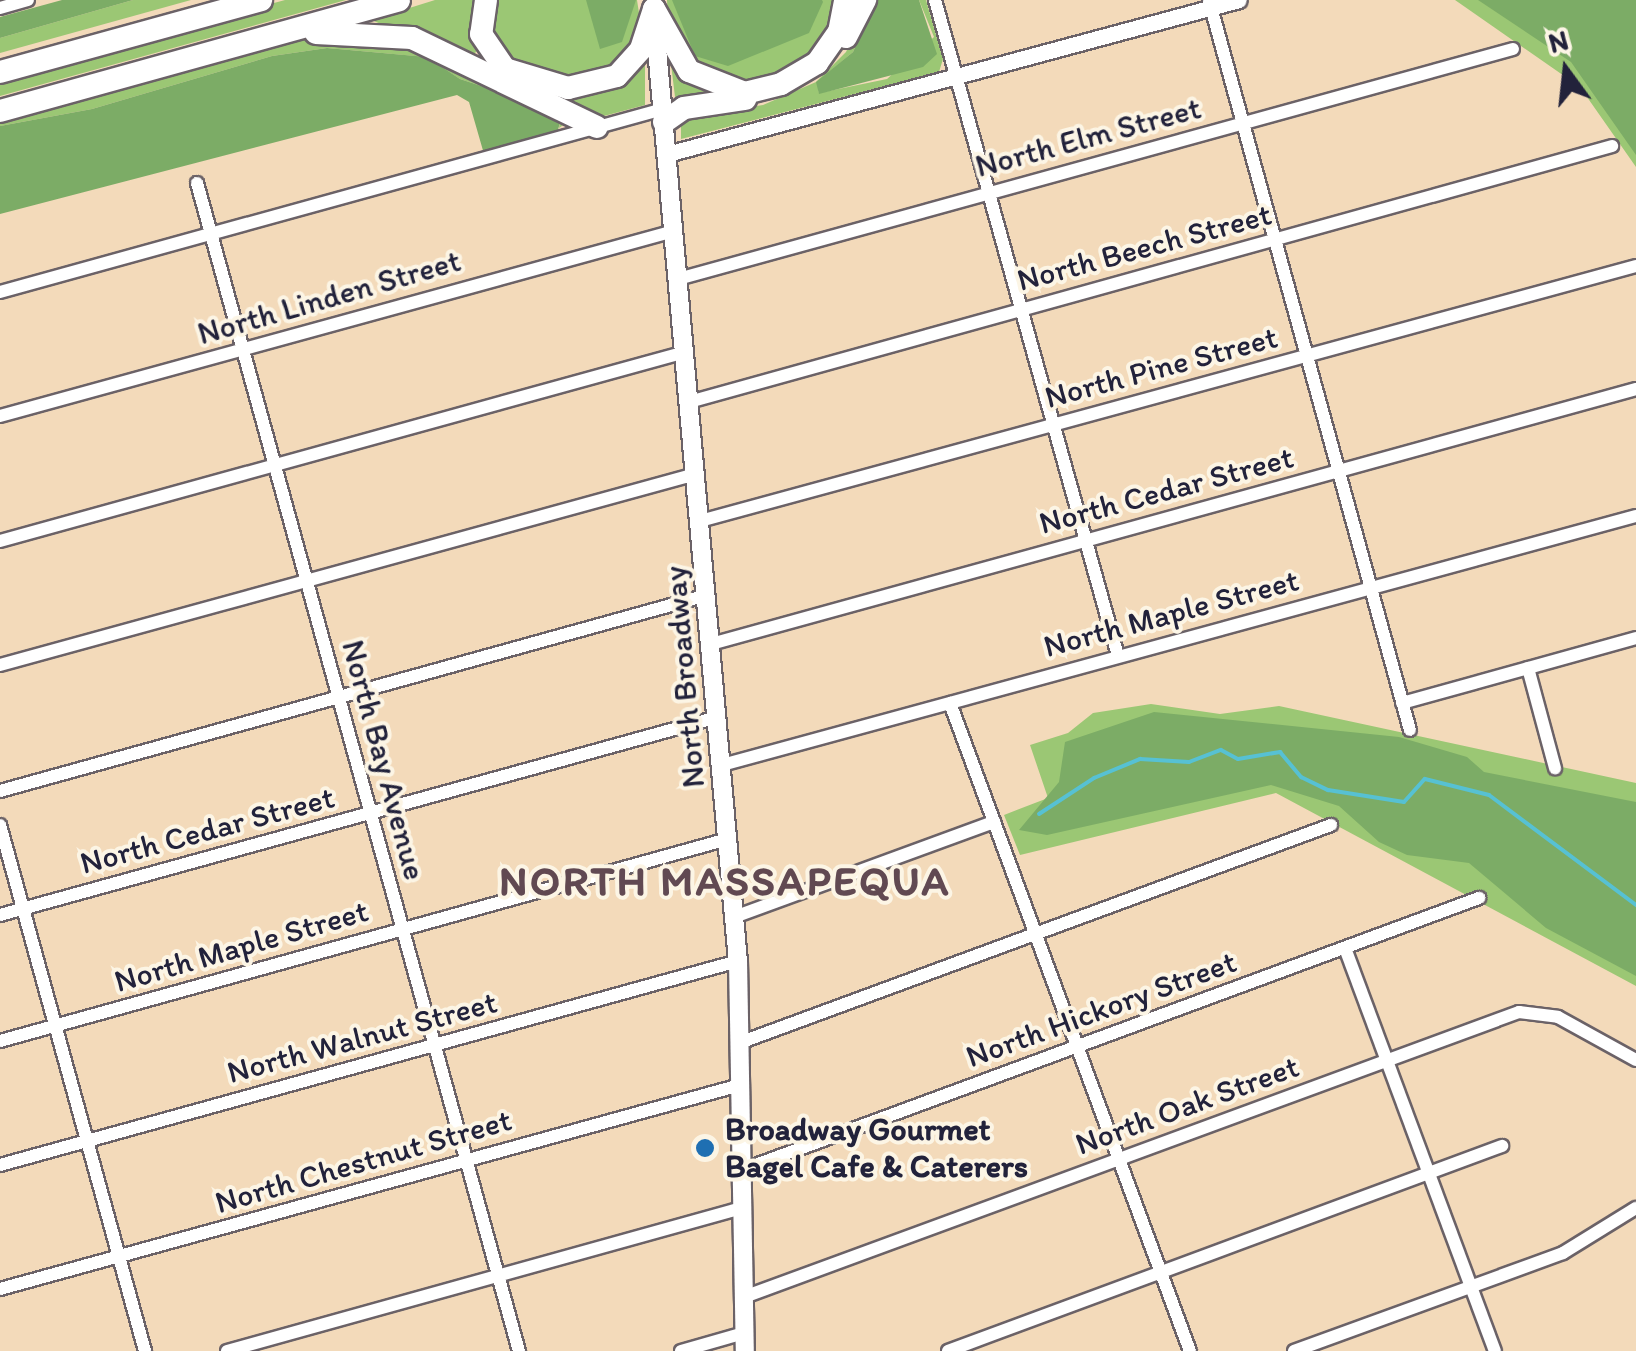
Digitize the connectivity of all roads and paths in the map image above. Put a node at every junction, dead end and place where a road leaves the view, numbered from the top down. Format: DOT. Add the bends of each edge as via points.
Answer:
graph roads {
  1 [pos="28,0"];
  2 [pos="399,0"];
  3 [pos="486,0"];
  4 [pos="846,0"];
  5 [pos="866,0"];
  6 [pos="935,0"];
  7 [pos="1239,0"];
  8 [pos="254,2"];
  9 [pos="1210,4"];
  10 [pos="653,5"];
  11 [pos="0,8"];
  12 [pos="262,37"];
  13 [pos="1513,49"];
  14 [pos="0,72"];
  15 [pos="956,77"];
  16 [pos="0,111"];
  17 [pos="663,116"];
  18 [pos="1243,123"];
  19 [pos="597,127"];
  20 [pos="1612,146"];
  21 [pos="667,154"];
  22 [pos="196,183"];
  23 [pos="988,194"];
  24 [pos="674,231"];
  25 [pos="211,234"];
  26 [pos="1275,240"];
  27 [pos="1636,266"];
  28 [pos="678,279"];
  29 [pos="0,292"];
  30 [pos="1020,310"];
  31 [pos="242,350"];
  32 [pos="685,352"];
  33 [pos="1307,355"];
  34 [pos="1636,390"];
  35 [pos="690,402"];
  36 [pos="0,416"];
  37 [pos="1052,426"];
  38 [pos="274,466"];
  39 [pos="1338,471"];
  40 [pos="696,474"];
  41 [pos="1636,516"];
  42 [pos="700,521"];
  43 [pos="0,541"];
  44 [pos="1084,541"];
  45 [pos="306,581"];
  46 [pos="1370,586"];
  47 [pos="707,595"];
  48 [pos="1636,638"];
  49 [pos="712,644"];
  50 [pos="1118,656"];
  51 [pos="0,666"];
  52 [pos="1528,668"];
  53 [pos="338,698"];
  54 [pos="950,703"];
  55 [pos="1402,703"];
  56 [pos="718,717"];
  57 [pos="1410,730"];
  58 [pos="722,766"];
  59 [pos="1556,768"];
  60 [pos="0,790"];
  61 [pos="370,813"];
  62 [pos="994,822"];
  63 [pos="0,825"];
  64 [pos="1330,825"];
  65 [pos="728,839"];
  66 [pos="1479,898"];
  67 [pos="23,909"];
  68 [pos="0,915"];
  69 [pos="734,916"];
  70 [pos="402,930"];
  71 [pos="1036,934"];
  72 [pos="1346,948"];
  73 [pos="738,961"];
  74 [pos="55,1026"];
  75 [pos="0,1041"];
  76 [pos="739,1044"];
  77 [pos="434,1045"];
  78 [pos="1078,1047"];
  79 [pos="1387,1060"];
  80 [pos="1636,1060"];
  81 [pos="740,1085"];
  82 [pos="87,1141"];
  83 [pos="1502,1146"];
  84 [pos="1119,1160"];
  85 [pos="466,1161"];
  86 [pos="0,1165"];
  87 [pos="742,1170"];
  88 [pos="1429,1173"];
  89 [pos="742,1208"];
  90 [pos="1636,1208"];
  91 [pos="119,1257"];
  92 [pos="1161,1273"];
  93 [pos="498,1276"];
  94 [pos="1471,1286"];
  95 [pos="0,1289"];
  96 [pos="744,1296"];
  97 [pos="745,1342"];
  98 [pos="145,1351"];
  99 [pos="227,1351"];
  100 [pos="519,1351"];
  101 [pos="681,1351"];
  102 [pos="948,1351"];
  103 [pos="1190,1351"];
  104 [pos="1294,1351"];
  105 [pos="1495,1351"];
  1 -- 11 [label="street"];
  2 -- 12 [label="highway"];
  3 -- 10 [label="highway" via="481,34 504,68 568,88 617,76 641,50"];
  4 -- 10 [label="highway" via="840,32 817,63 781,84 745,93 688,72"];
  5 -- 17 [label="highway" via="840,46 807,76 775,91"];
  6 -- 15 [label="street"];
  7 -- 9 [label="street"];
  8 -- 14 [label="highway"];
  9 -- 15 [label="street"];
  9 -- 18 [label="street"];
  10 -- 17 [label="main road, North Broadway"];
  12 -- 16 [label="highway"];
  12 -- 19 [label="highway" via="341,30 412,38"];
  13 -- 18 [label="street, North Elm Street"];
  15 -- 21 [label="street"];
  15 -- 23 [label="street"];
  17 -- 19 [label="street"];
  17 -- 21 [label="main road, North Broadway"];
  18 -- 23 [label="street, North Elm Street"];
  18 -- 26 [label="street"];
  19 -- 25 [label="street"];
  20 -- 26 [label="street, North Beech Street"];
  21 -- 24 [label="main road, North Broadway"];
  22 -- 25 [label="street, North Bay Avenue"];
  23 -- 28 [label="street, North Elm Street"];
  23 -- 30 [label="street"];
  24 -- 28 [label="main road, North Broadway"];
  24 -- 31 [label="street, North Linden Street"];
  25 -- 29 [label="street"];
  25 -- 31 [label="street, North Bay Avenue"];
  26 -- 30 [label="street, North Beech Street"];
  26 -- 33 [label="street"];
  27 -- 33 [label="street, North Pine Street"];
  28 -- 32 [label="main road, North Broadway"];
  30 -- 35 [label="street, North Beech Street"];
  30 -- 37 [label="street"];
  31 -- 36 [label="street, North Linden Street"];
  31 -- 38 [label="street, North Bay Avenue"];
  32 -- 35 [label="main road, North Broadway"];
  32 -- 38 [label="street"];
  33 -- 37 [label="street, North Pine Street"];
  33 -- 39 [label="street"];
  34 -- 39 [label="street, North Cedar Street"];
  35 -- 40 [label="main road, North Broadway"];
  37 -- 42 [label="street, North Pine Street"];
  37 -- 44 [label="street"];
  38 -- 43 [label="street"];
  38 -- 45 [label="street, North Bay Avenue"];
  39 -- 44 [label="street, North Cedar Street"];
  39 -- 46 [label="street"];
  40 -- 42 [label="main road, North Broadway"];
  40 -- 45 [label="street"];
  41 -- 46 [label="street, North Maple Street"];
  42 -- 47 [label="main road, North Broadway"];
  44 -- 49 [label="street, North Cedar Street"];
  44 -- 50 [label="street"];
  45 -- 51 [label="street"];
  45 -- 53 [label="street, North Bay Avenue"];
  46 -- 50 [label="street, North Maple Street"];
  46 -- 55 [label="street"];
  47 -- 49 [label="main road, North Broadway"];
  47 -- 53 [label="street"];
  48 -- 52 [label="street"];
  49 -- 56 [label="main road, North Broadway"];
  50 -- 54 [label="street, North Maple Street"];
  52 -- 55 [label="street"];
  52 -- 59 [label="street"];
  53 -- 60 [label="street"];
  53 -- 61 [label="street, North Bay Avenue"];
  54 -- 58 [label="street, North Maple Street"];
  54 -- 62 [label="street"];
  55 -- 57 [label="street"];
  56 -- 58 [label="main road, North Broadway"];
  56 -- 61 [label="street, North Cedar Street"];
  58 -- 65 [label="main road, North Broadway"];
  61 -- 67 [label="street, North Cedar Street"];
  61 -- 70 [label="street, North Bay Avenue"];
  62 -- 69 [label="street"];
  62 -- 71 [label="street"];
  63 -- 67 [label="street"];
  64 -- 71 [label="street"];
  65 -- 69 [label="main road, North Broadway"];
  65 -- 70 [label="street, North Maple Street"];
  66 -- 72 [label="street, North Hickory Street"];
  67 -- 68 [label="street, North Cedar Street"];
  67 -- 74 [label="street"];
  69 -- 73 [label="main road, North Broadway"];
  70 -- 74 [label="street, North Maple Street"];
  70 -- 77 [label="street, North Bay Avenue"];
  71 -- 76 [label="street"];
  71 -- 78 [label="street"];
  72 -- 78 [label="street, North Hickory Street"];
  72 -- 79 [label="street"];
  73 -- 76 [label="main road, North Broadway"];
  73 -- 77 [label="street, North Walnut Street"];
  74 -- 75 [label="street, North Maple Street"];
  74 -- 82 [label="street"];
  76 -- 81 [label="main road, North Broadway"];
  77 -- 82 [label="street, North Walnut Street"];
  77 -- 85 [label="street, North Bay Avenue"];
  78 -- 84 [label="street"];
  78 -- 87 [label="street, North Hickory Street"];
  79 -- 80 [label="street, North Oak Street" via="1537,1011"];
  79 -- 84 [label="street, North Oak Street"];
  79 -- 88 [label="street"];
  81 -- 85 [label="street, North Chestnut Street"];
  81 -- 87 [label="main road, North Broadway"];
  82 -- 86 [label="street, North Walnut Street"];
  82 -- 91 [label="street"];
  83 -- 88 [label="street"];
  84 -- 92 [label="street"];
  84 -- 96 [label="street, North Oak Street"];
  85 -- 91 [label="street, North Chestnut Street"];
  85 -- 93 [label="street, North Bay Avenue"];
  87 -- 89 [label="main road, North Broadway"];
  88 -- 92 [label="street"];
  88 -- 94 [label="street"];
  89 -- 93 [label="street"];
  89 -- 96 [label="main road, North Broadway"];
  90 -- 94 [label="street" via="1563,1252"];
  91 -- 95 [label="street, North Chestnut Street"];
  91 -- 98 [label="street"];
  92 -- 102 [label="street"];
  92 -- 103 [label="street"];
  93 -- 99 [label="street"];
  93 -- 100 [label="street, North Bay Avenue"];
  94 -- 104 [label="street"];
  94 -- 105 [label="street"];
  96 -- 97 [label="main road, North Broadway"];
  97 -- 101 [label="street"];
}
